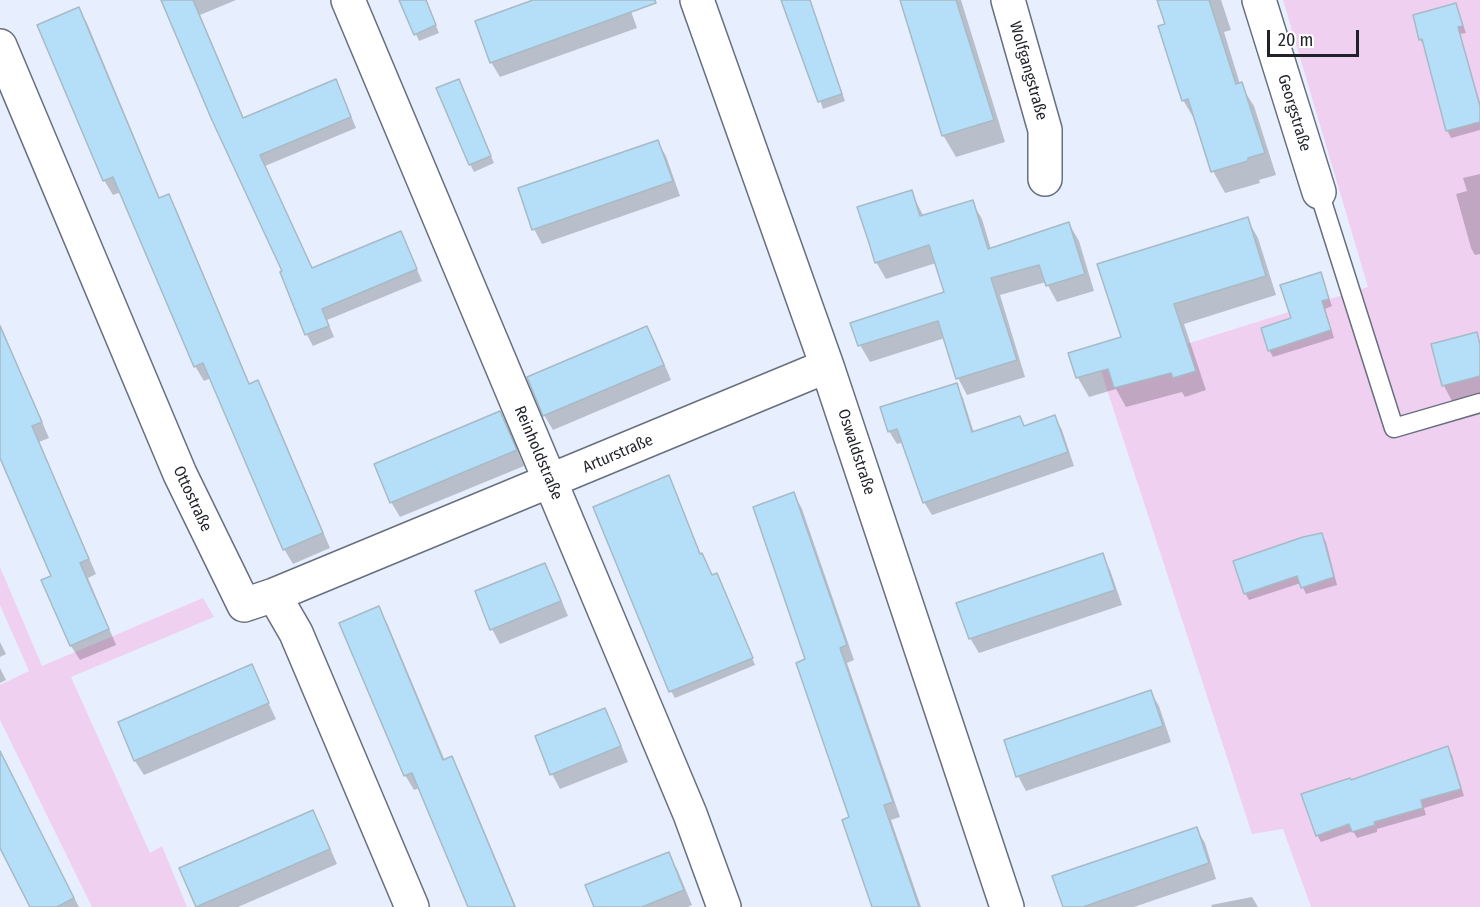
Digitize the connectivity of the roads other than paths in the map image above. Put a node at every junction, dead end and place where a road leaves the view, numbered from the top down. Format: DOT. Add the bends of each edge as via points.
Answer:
graph roads {
  1 [pos="348,0"];
  2 [pos="697,0"];
  3 [pos="1008,0"];
  4 [pos="1259,0"];
  5 [pos="0,46"];
  6 [pos="1045,179"];
  7 [pos="1319,192"];
  8 [pos="827,366"];
  9 [pos="1480,403"];
  10 [pos="550,482"];
  11 [pos="274,595"];
  12 [pos="412,907"];
  13 [pos="724,907"];
  14 [pos="1007,907"];
  1 -- 10 [label="street, Reinholdstraße"];
  2 -- 8 [label="street, Oswaldstraße"];
  3 -- 6 [label="street, Wolfgangstraße" via="1045,130"];
  4 -- 7 [label="street, Georgstraße"];
  5 -- 11 [label="street, Ottostraße" via="180,474 244,605"];
  7 -- 9 [label="lane" via="1394,428"];
  8 -- 10 [label="street, Arturstraße"];
  8 -- 14 [label="street, Oswaldstraße"];
  10 -- 11 [label="street, Arturstraße"];
  10 -- 13 [label="street, Reinholdstraße" via="690,814"];
  11 -- 12 [label="street" via="296,633"];
}
